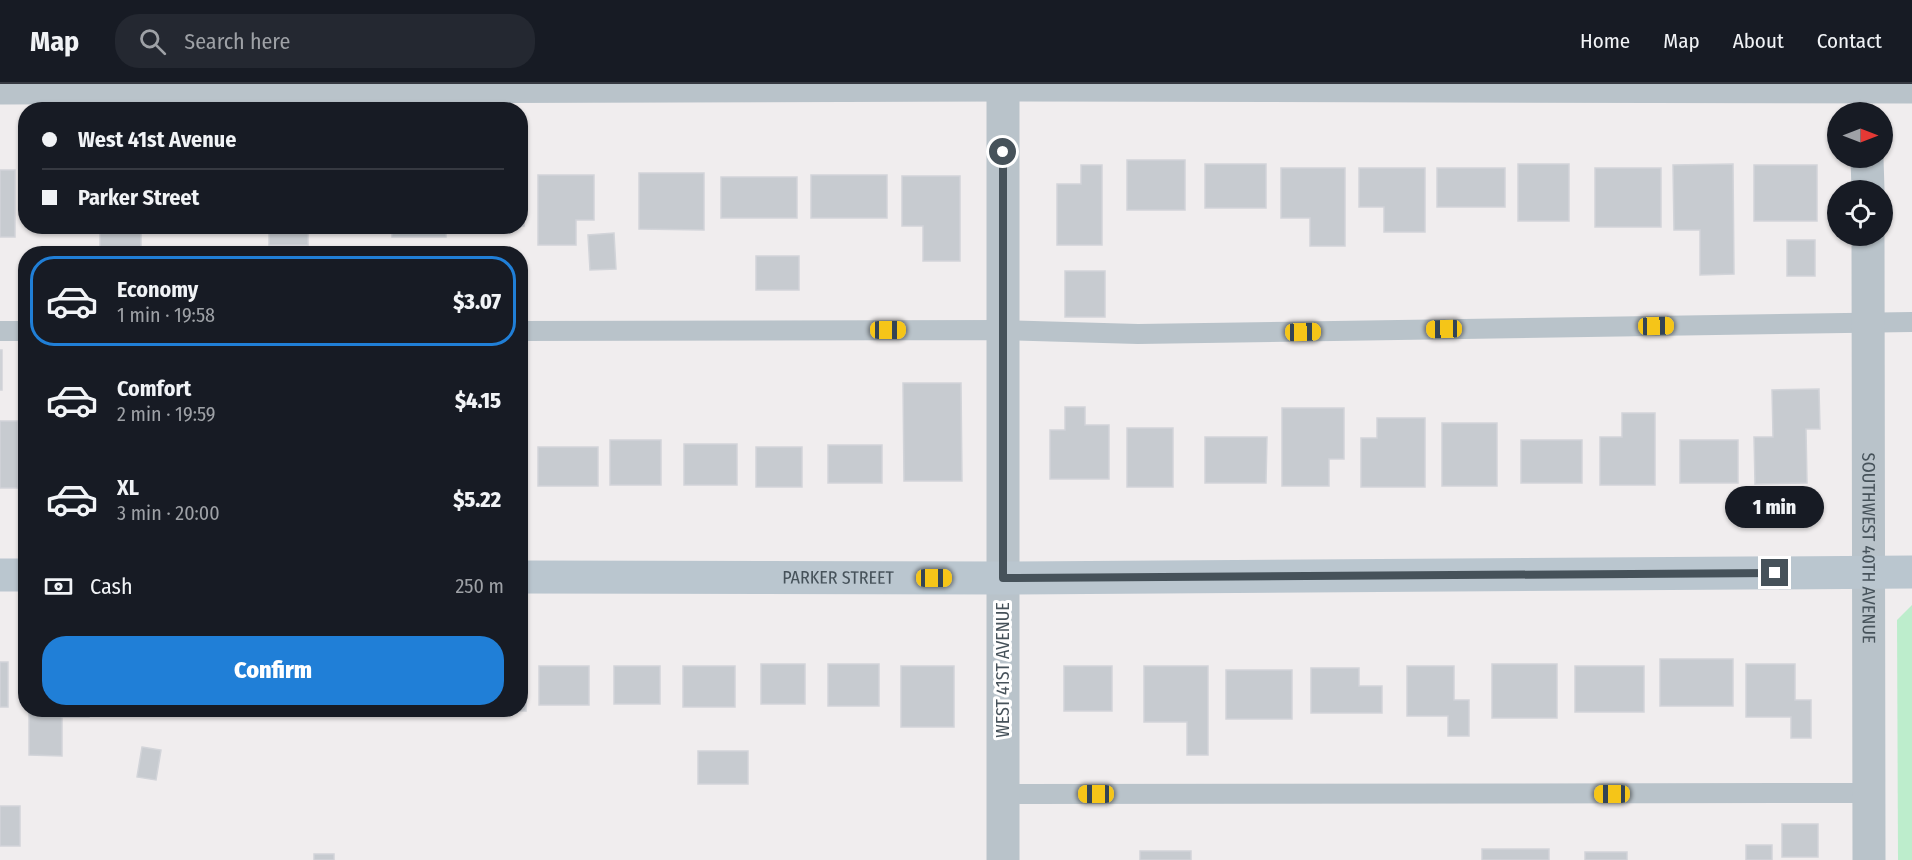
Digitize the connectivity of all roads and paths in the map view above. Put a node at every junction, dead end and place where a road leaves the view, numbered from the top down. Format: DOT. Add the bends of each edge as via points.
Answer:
graph roads {
  1 [pos="1003,85"];
  2 [pos="1912,87"];
  3 [pos="0,88"];
  4 [pos="1867,94"];
  5 [pos="1868,246"];
  6 [pos="1868,322"];
  7 [pos="1912,322"];
  8 [pos="1003,330"];
  9 [pos="0,331"];
  10 [pos="18,331"];
  11 [pos="528,331"];
  12 [pos="1869,572"];
  13 [pos="1912,572"];
  14 [pos="0,575"];
  15 [pos="18,576"];
  16 [pos="528,577"];
  17 [pos="1003,578"];
  18 [pos="1870,793"];
  19 [pos="1002,794"];
  20 [pos="1003,860"];
  21 [pos="1869,860"];
  1 -- 3 [label="street"];
  1 -- 4 [label="street"];
  1 -- 8 [label="street, WEST 41ST AVENUE"];
  2 -- 4 [label="street"];
  5 -- 6 [label="street, SOUTHWEST 40TH AVENUE"];
  6 -- 7 [label="lane"];
  6 -- 8 [label="lane" via="1138,334"];
  6 -- 12 [label="street, SOUTHWEST 40TH AVENUE"];
  8 -- 11 [label="lane"];
  8 -- 17 [label="street, WEST 41ST AVENUE"];
  9 -- 10 [label="lane"];
  12 -- 13 [label="main road, PARKER STREET"];
  12 -- 17 [label="main road, PARKER STREET"];
  12 -- 18 [label="street, SOUTHWEST 40TH AVENUE"];
  14 -- 15 [label="main road"];
  16 -- 17 [label="main road, PARKER STREET"];
  17 -- 19 [label="street, WEST 41ST AVENUE"];
  18 -- 19 [label="lane"];
  18 -- 21 [label="street, SOUTHWEST 40TH AVENUE"];
  19 -- 20 [label="street, WEST 41ST AVENUE"];
}
